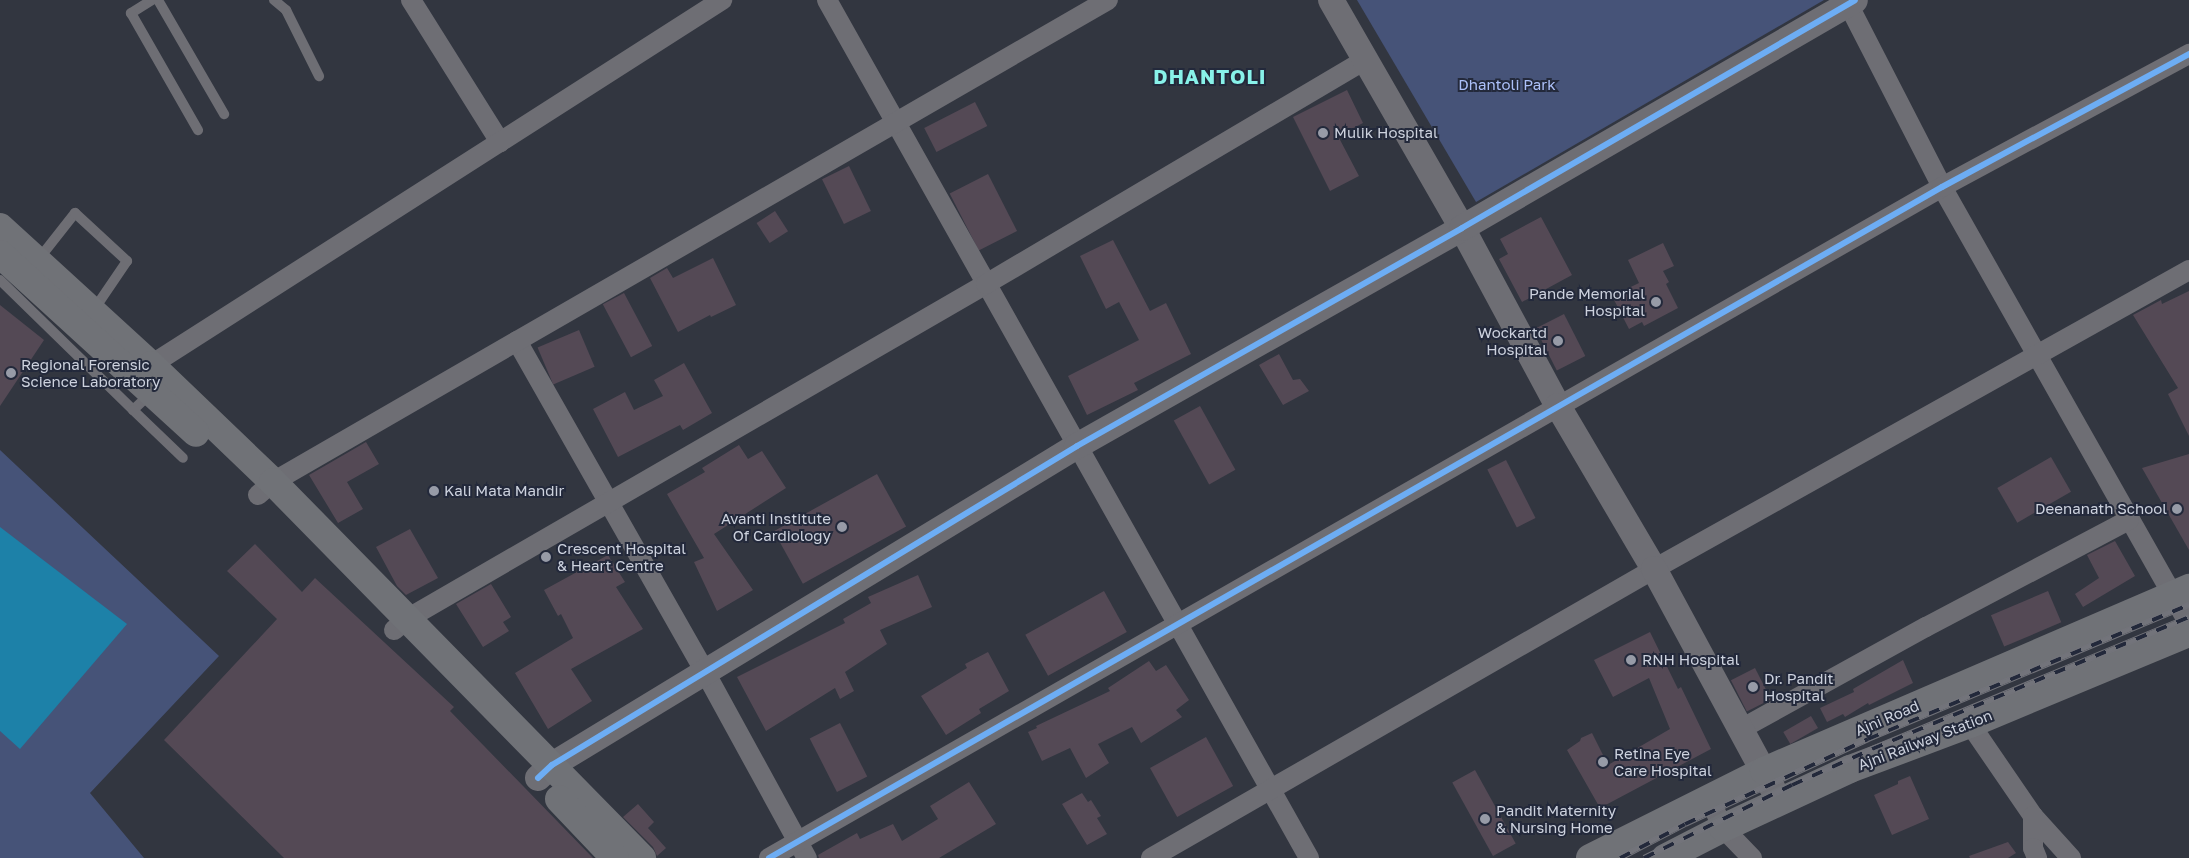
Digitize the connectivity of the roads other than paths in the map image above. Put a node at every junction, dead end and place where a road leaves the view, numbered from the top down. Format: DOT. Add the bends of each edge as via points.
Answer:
graph roads {
  1 [pos="152,0"];
  2 [pos="158,0"];
  3 [pos="274,0"];
  4 [pos="411,0"];
  5 [pos="722,0"];
  6 [pos="827,0"];
  7 [pos="1108,0"];
  8 [pos="1331,0"];
  9 [pos="1850,1"];
  10 [pos="2189,54"];
  11 [pos="1365,60"];
  12 [pos="319,76"];
  13 [pos="224,114"];
  14 [pos="896,122"];
  15 [pos="198,130"];
  16 [pos="500,142"];
  17 [pos="1942,186"];
  18 [pos="0,228"];
  19 [pos="1462,228"];
  20 [pos="0,254"];
  21 [pos="37,261"];
  22 [pos="2189,270"];
  23 [pos="0,280"];
  24 [pos="986,284"];
  25 [pos="93,312"];
  26 [pos="518,341"];
  27 [pos="2036,354"];
  28 [pos="151,366"];
  29 [pos="142,402"];
  30 [pos="1558,406"];
  31 [pos="1076,446"];
  32 [pos="183,458"];
  33 [pos="266,488"];
  34 [pos="609,503"];
  35 [pos="2129,520"];
  36 [pos="1654,569"];
  37 [pos="2180,592"];
  38 [pos="1178,623"];
  39 [pos="400,624"];
  40 [pos="2189,624"];
  41 [pos="2189,633"];
  42 [pos="705,672"];
  43 [pos="1970,724"];
  44 [pos="1741,729"];
  45 [pos="545,771"];
  46 [pos="1764,771"];
  47 [pos="1270,789"];
  48 [pos="1709,798"];
  49 [pos="1780,802"];
  50 [pos="2032,816"];
  51 [pos="1723,828"];
  52 [pos="802,850"];
  53 [pos="615,858"];
  54 [pos="642,858"];
  55 [pos="768,858"];
  56 [pos="1151,858"];
  57 [pos="1309,858"];
  58 [pos="1590,858"];
  59 [pos="1665,858"];
  60 [pos="1752,858"];
  61 [pos="2037,858"];
  62 [pos="2071,858"];
  1 -- 15 [label="lane" via="131,13"];
  2 -- 13 [label="lane"];
  3 -- 12 [label="lane" via="286,10"];
  4 -- 16 [label="street"];
  5 -- 16 [label="street"];
  6 -- 14 [label="street"];
  7 -- 14 [label="street"];
  8 -- 11 [label="street"];
  9 -- 17 [label="street"];
  9 -- 19 [label="street"];
  10 -- 17 [label="street"];
  11 -- 19 [label="street"];
  11 -- 24 [label="street"];
  14 -- 24 [label="street"];
  14 -- 26 [label="street"];
  16 -- 28 [label="street"];
  17 -- 27 [label="street"];
  17 -- 30 [label="street"];
  18 -- 21 [label="main road"];
  19 -- 30 [label="street"];
  19 -- 31 [label="street"];
  20 -- 29 [label="main road"];
  21 -- 25 [label="main road"];
  21 -- 25 [label="lane" via="76,213 126,261"];
  22 -- 27 [label="street"];
  23 -- 29 [label="lane"];
  24 -- 31 [label="street"];
  24 -- 34 [label="street"];
  25 -- 28 [label="main road"];
  26 -- 33 [label="street"];
  26 -- 34 [label="street"];
  27 -- 35 [label="street"];
  27 -- 36 [label="street"];
  28 -- 33 [label="main road"];
  29 -- 32 [label="lane"];
  29 -- 33 [label="main road"];
  30 -- 36 [label="street"];
  30 -- 38 [label="street"];
  31 -- 38 [label="street"];
  31 -- 42 [label="street"];
  33 -- 39 [label="main road"];
  34 -- 39 [label="street"];
  34 -- 42 [label="street"];
  35 -- 37 [label="street"];
  35 -- 44 [label="street"];
  36 -- 44 [label="street"];
  36 -- 47 [label="street"];
  37 -- 40 [label="street"];
  37 -- 46 [label="main road, Ajni Road"];
  38 -- 47 [label="street"];
  38 -- 52 [label="street"];
  39 -- 45 [label="main road"];
  41 -- 43 [label="main road, Ajni Railway Station"];
  42 -- 45 [label="street"];
  42 -- 52 [label="street"];
  43 -- 49 [label="main road, Ajni Railway Station" via="1850,769"];
  43 -- 50 [label="street"];
  44 -- 46 [label="street"];
  45 -- 53 [label="main road"];
  45 -- 54 [label="main road"];
  46 -- 48 [label="main road, Ajni Road"];
  46 -- 49 [label="street"];
  47 -- 56 [label="street"];
  47 -- 57 [label="street"];
  48 -- 51 [label="street"];
  48 -- 58 [label="main road, Ajni Road"];
  49 -- 51 [label="main road, Ajni Railway Station"];
  50 -- 61 [label="street" via="2033,848"];
  50 -- 62 [label="street"];
  51 -- 59 [label="main road, Ajni Railway Station"];
  51 -- 60 [label="street"];
  52 -- 55 [label="street"];
}
